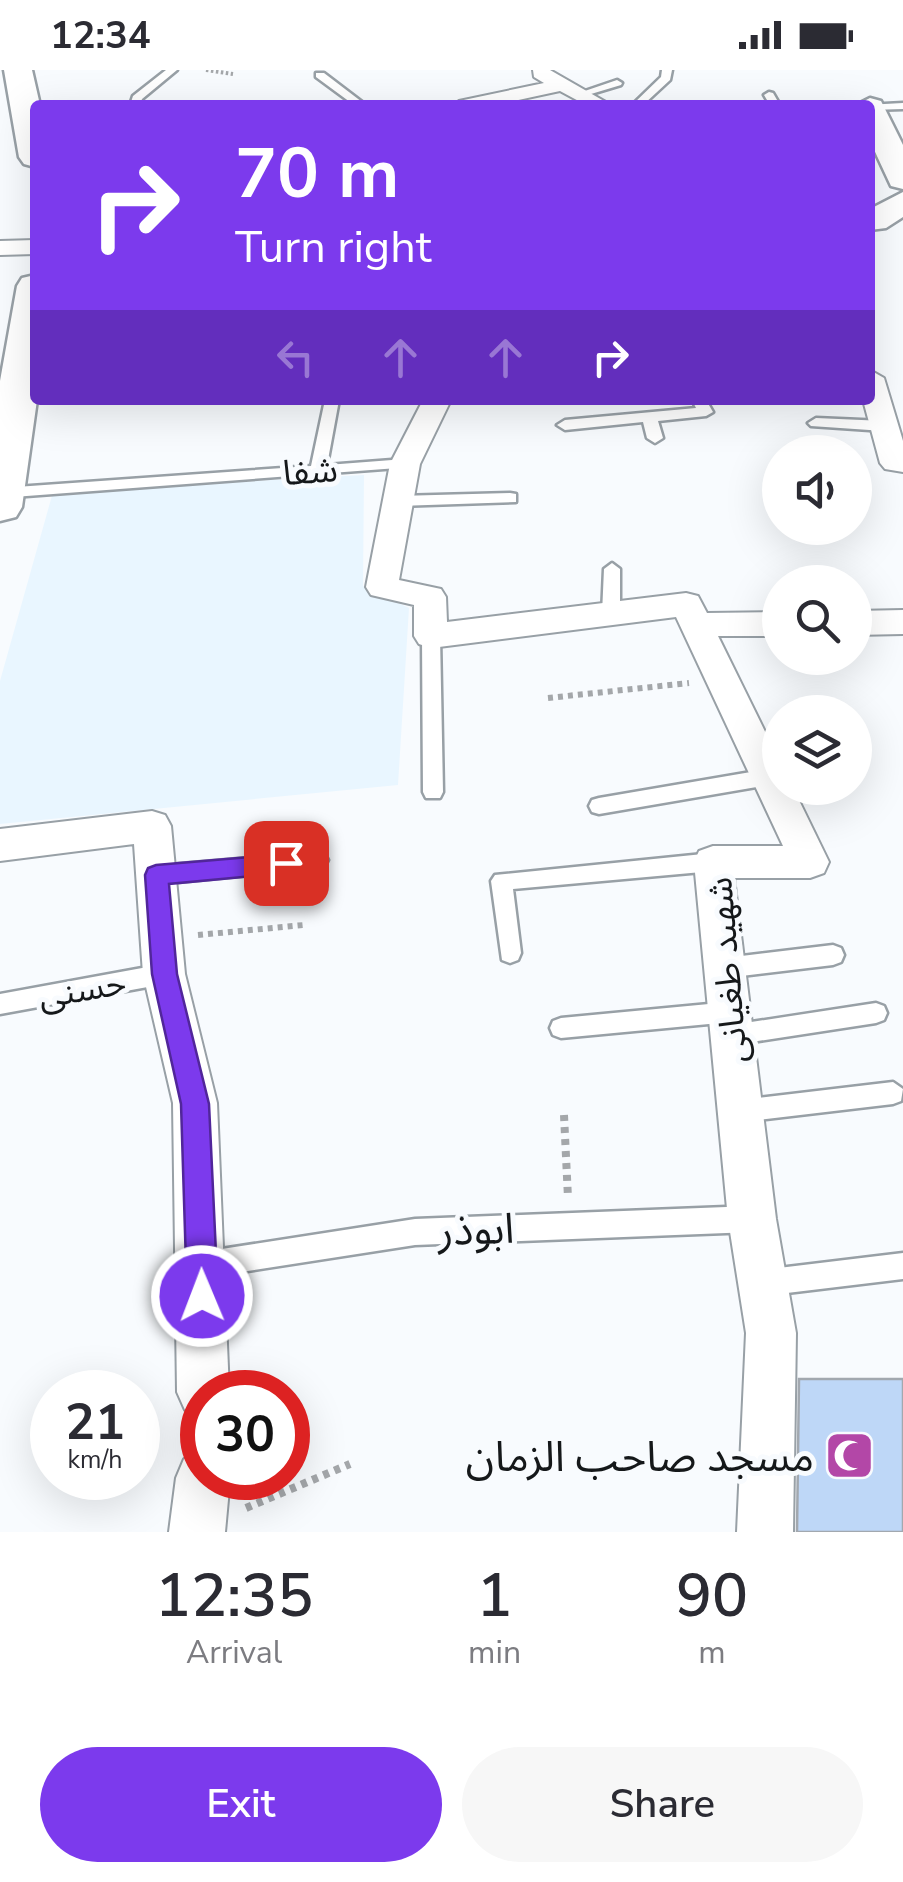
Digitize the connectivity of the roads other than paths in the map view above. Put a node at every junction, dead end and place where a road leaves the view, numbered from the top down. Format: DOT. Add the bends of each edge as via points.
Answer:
graph roads {
  1 [pos="18,70"];
  2 [pos="172,70"];
  3 [pos="535,70"];
  4 [pos="666,70"];
  5 [pos="320,76"];
  6 [pos="617,83"];
  7 [pos="571,89"];
  8 [pos="137,100"];
  9 [pos="355,100"];
  10 [pos="499,100"];
  11 [pos="591,100"];
  12 [pos="642,100"];
  13 [pos="875,108"];
  14 [pos="22,124"];
  15 [pos="903,178"];
  16 [pos="30,247"];
  17 [pos="0,248"];
  18 [pos="29,358"];
  19 [pos="875,395"];
  20 [pos="331,405"];
  21 [pos="435,405"];
  22 [pos="702,405"];
  23 [pos="649,417"];
  24 [pos="816,423"];
  25 [pos="565,425"];
  26 [pos="884,426"];
  27 [pos="655,438"];
  28 [pos="903,463"];
  29 [pos="405,464"];
  30 [pos="318,471"];
  31 [pos="510,498"];
  32 [pos="1,500"];
  33 [pos="398,501"];
  34 [pos="612,569"];
  35 [pos="611,614"];
  36 [pos="903,622"];
  37 [pos="872,623"];
  38 [pos="762,624"];
  39 [pos="694,625"];
  40 [pos="432,636"];
  41 [pos="762,765"];
  42 [pos="762,778"];
  43 [pos="433,792"];
  44 [pos="782,805"];
  45 [pos="599,806"];
  46 [pos="0,845"];
  47 [pos="318,860"];
  48 [pos="712,862"];
  49 [pos="156,875"];
  50 [pos="510,952"];
  51 [pos="833,955"];
  52 [pos="163,956"];
  53 [pos="725,968"];
  54 [pos="0,1004"];
  55 [pos="876,1013"];
  56 [pos="731,1024"];
  57 [pos="561,1028"];
  58 [pos="894,1093"];
  59 [pos="740,1111"];
  60 [pos="752,1219"];
  61 [pos="202,1264"];
  62 [pos="903,1266"];
  63 [pos="762,1282"];
  64 [pos="203,1370"];
  65 [pos="765,1532"];
  1 -- 14 [label="main road"];
  2 -- 8 [label="lane"];
  3 -- 7 [label="street"];
  4 -- 12 [label="lane"];
  5 -- 9 [label="lane"];
  6 -- 7 [label="lane"];
  7 -- 10 [label="street"];
  7 -- 11 [label="street"];
  13 -- 15 [label="main road"];
  16 -- 17 [label="street"];
  18 -- 32 [label="main road"];
  19 -- 26 [label="street"];
  20 -- 30 [label="lane"];
  21 -- 29 [label="street"];
  22 -- 23 [label="lane" via="706,412"];
  23 -- 25 [label="lane"];
  23 -- 27 [label="lane"];
  24 -- 26 [label="lane"];
  26 -- 28 [label="street" via="895,463"];
  29 -- 30 [label="lane, شفا"];
  29 -- 33 [label="street"];
  30 -- 32 [label="lane, شفا"];
  31 -- 33 [label="lane"];
  33 -- 40 [label="street" via="382,586 430,597"];
  34 -- 35 [label="lane"];
  35 -- 39 [label="street" via="686,604"];
  35 -- 40 [label="street"];
  36 -- 37 [label="street"];
  38 -- 39 [label="street"];
  39 -- 41 [label="street, شهید طغیانی"];
  40 -- 43 [label="lane"];
  42 -- 45 [label="lane"];
  44 -- 48 [label="street, شهید طغیانی" via="810,862"];
  46 -- 49 [label="street" via="152,826"];
  47 -- 49 [label="lane"];
  48 -- 50 [label="lane" via="502,881"];
  48 -- 53 [label="street, شهید طغیانی"];
  49 -- 52 [label="street"];
  51 -- 53 [label="lane"];
  52 -- 54 [label="lane, حسنی"];
  52 -- 61 [label="street" via="195,1104"];
  53 -- 56 [label="street, شهید طغیانی"];
  55 -- 56 [label="lane"];
  56 -- 57 [label="lane"];
  56 -- 59 [label="street, شهید طغیانی"];
  58 -- 59 [label="lane"];
  59 -- 60 [label="street, شهید طغیانی"];
  60 -- 61 [label="lane, ابوذر" via="415,1232"];
  60 -- 63 [label="street, شهید طغیانی"];
  61 -- 64 [label="street"];
  62 -- 63 [label="lane"];
  63 -- 65 [label="street, شهید طغیانی" via="771,1333"];
}
